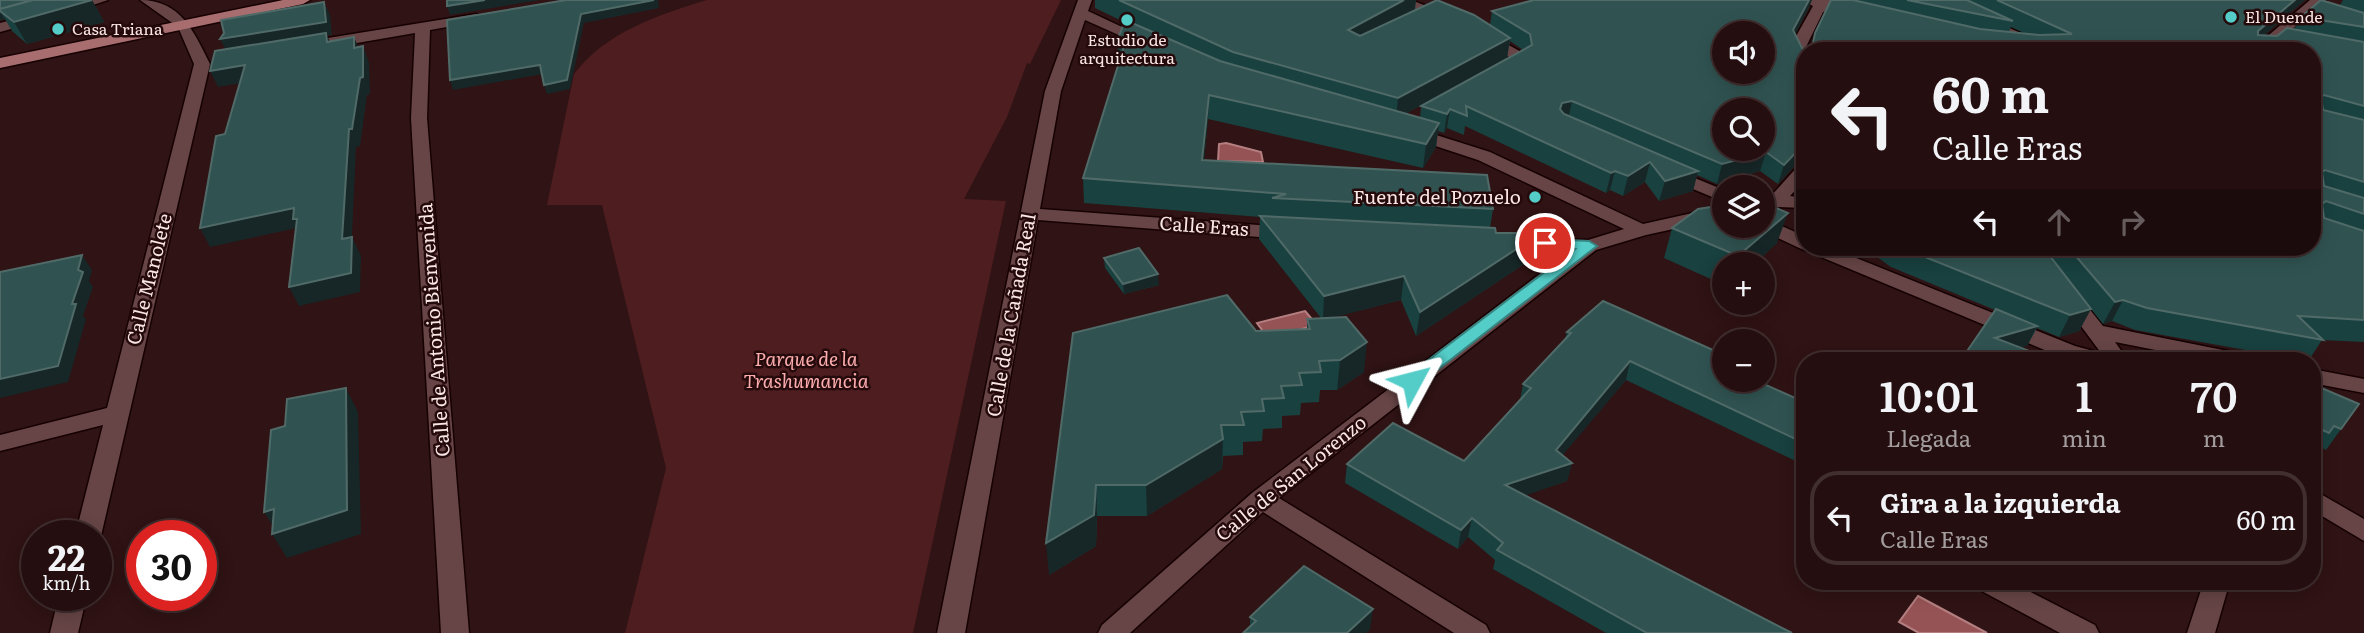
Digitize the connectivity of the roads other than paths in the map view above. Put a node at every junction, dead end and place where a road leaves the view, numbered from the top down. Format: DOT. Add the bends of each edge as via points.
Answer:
graph roads {
  1 [pos="101,0"];
  2 [pos="147,0"];
  3 [pos="303,0"];
  4 [pos="1398,0"];
  5 [pos="1456,0"];
  6 [pos="1808,0"];
  7 [pos="1851,0"];
  8 [pos="1935,0"];
  9 [pos="1829,4"];
  10 [pos="1083,7"];
  11 [pos="2319,7"];
  12 [pos="1437,12"];
  13 [pos="489,16"];
  14 [pos="1870,18"];
  15 [pos="1414,22"];
  16 [pos="184,25"];
  17 [pos="423,27"];
  18 [pos="0,28"];
  19 [pos="2272,38"];
  20 [pos="1800,42"];
  21 [pos="2033,42"];
  22 [pos="2267,42"];
  23 [pos="2290,42"];
  24 [pos="306,47"];
  25 [pos="1165,51"];
  26 [pos="0,63"];
  27 [pos="1494,75"];
  28 [pos="1422,115"];
  29 [pos="1652,165"];
  30 [pos="1796,177"];
  31 [pos="1712,192"];
  32 [pos="1775,197"];
  33 [pos="1775,202"];
  34 [pos="1796,203"];
  35 [pos="1029,214"];
  36 [pos="1712,215"];
  37 [pos="1775,229"];
  38 [pos="1641,230"];
  39 [pos="1304,234"];
  40 [pos="1796,239"];
  41 [pos="1492,240"];
  42 [pos="1523,242"];
  43 [pos="1589,246"];
  44 [pos="1835,256"];
  45 [pos="2054,279"];
  46 [pos="1542,280"];
  47 [pos="2098,332"];
  48 [pos="2071,352"];
  49 [pos="2112,352"];
  50 [pos="2198,352"];
  51 [pos="2321,378"];
  52 [pos="2364,386"];
  53 [pos="116,414"];
  54 [pos="0,443"];
  55 [pos="1261,499"];
  56 [pos="2321,504"];
  57 [pos="92,520"];
  58 [pos="2364,532"];
  59 [pos="2002,590"];
  60 [pos="2214,590"];
  61 [pos="69,611"];
  62 [pos="64,633"];
  63 [pos="455,633"];
  64 [pos="951,633"];
  65 [pos="1112,633"];
  66 [pos="1476,633"];
  67 [pos="2085,633"];
  68 [pos="2201,633"];
  1 -- 18 [label="street"];
  2 -- 16 [label="street"];
  3 -- 16 [label="main road"];
  4 -- 12 [label="street"];
  5 -- 12 [label="street"];
  6 -- 9 [label="street"];
  7 -- 9 [label="street"];
  8 -- 21 [label="street"];
  9 -- 14 [label="street"];
  9 -- 20 [label="street" via="1817,9"];
  10 -- 25 [label="street"];
  10 -- 35 [label="street, Calle de la Cañada Real" via="1053,91"];
  11 -- 19 [label="street"];
  12 -- 15 [label="street"];
  12 -- 27 [label="street" via="1520,57"];
  13 -- 17 [label="street"];
  16 -- 26 [label="main road"];
  16 -- 53 [label="street, Calle Manolete" via="208,63"];
  17 -- 24 [label="street"];
  17 -- 63 [label="street, Calle de Antonio Bienvenida" via="419,118"];
  19 -- 22 [label="street"];
  19 -- 23 [label="street"];
  28 -- 38 [label="street" via="1397,128 1484,156"];
  29 -- 31 [label="street"];
  30 -- 32 [label="street"];
  33 -- 34 [label="street"];
  35 -- 39 [label="street, Calle Eras"];
  35 -- 64 [label="street, Calle de la Cañada Real"];
  36 -- 38 [label="street, Calle de San Lorenzo"];
  37 -- 40 [label="street"];
  38 -- 43 [label="street, Calle de San Lorenzo"];
  41 -- 42 [label="street"];
  42 -- 43 [label="street"];
  42 -- 46 [label="street" via="1539,251"];
  43 -- 46 [label="street, Calle de San Lorenzo"];
  44 -- 48 [label="street"];
  45 -- 47 [label="street"];
  46 -- 55 [label="street, Calle de San Lorenzo"];
  47 -- 49 [label="street"];
  47 -- 50 [label="street"];
  51 -- 52 [label="street"];
  53 -- 54 [label="street"];
  53 -- 57 [label="street, Calle Manolete"];
  55 -- 65 [label="street, Calle de San Lorenzo"];
  55 -- 66 [label="street"];
  56 -- 58 [label="street"];
  59 -- 67 [label="street"];
  60 -- 68 [label="street"];
  61 -- 62 [label="street"];
}
